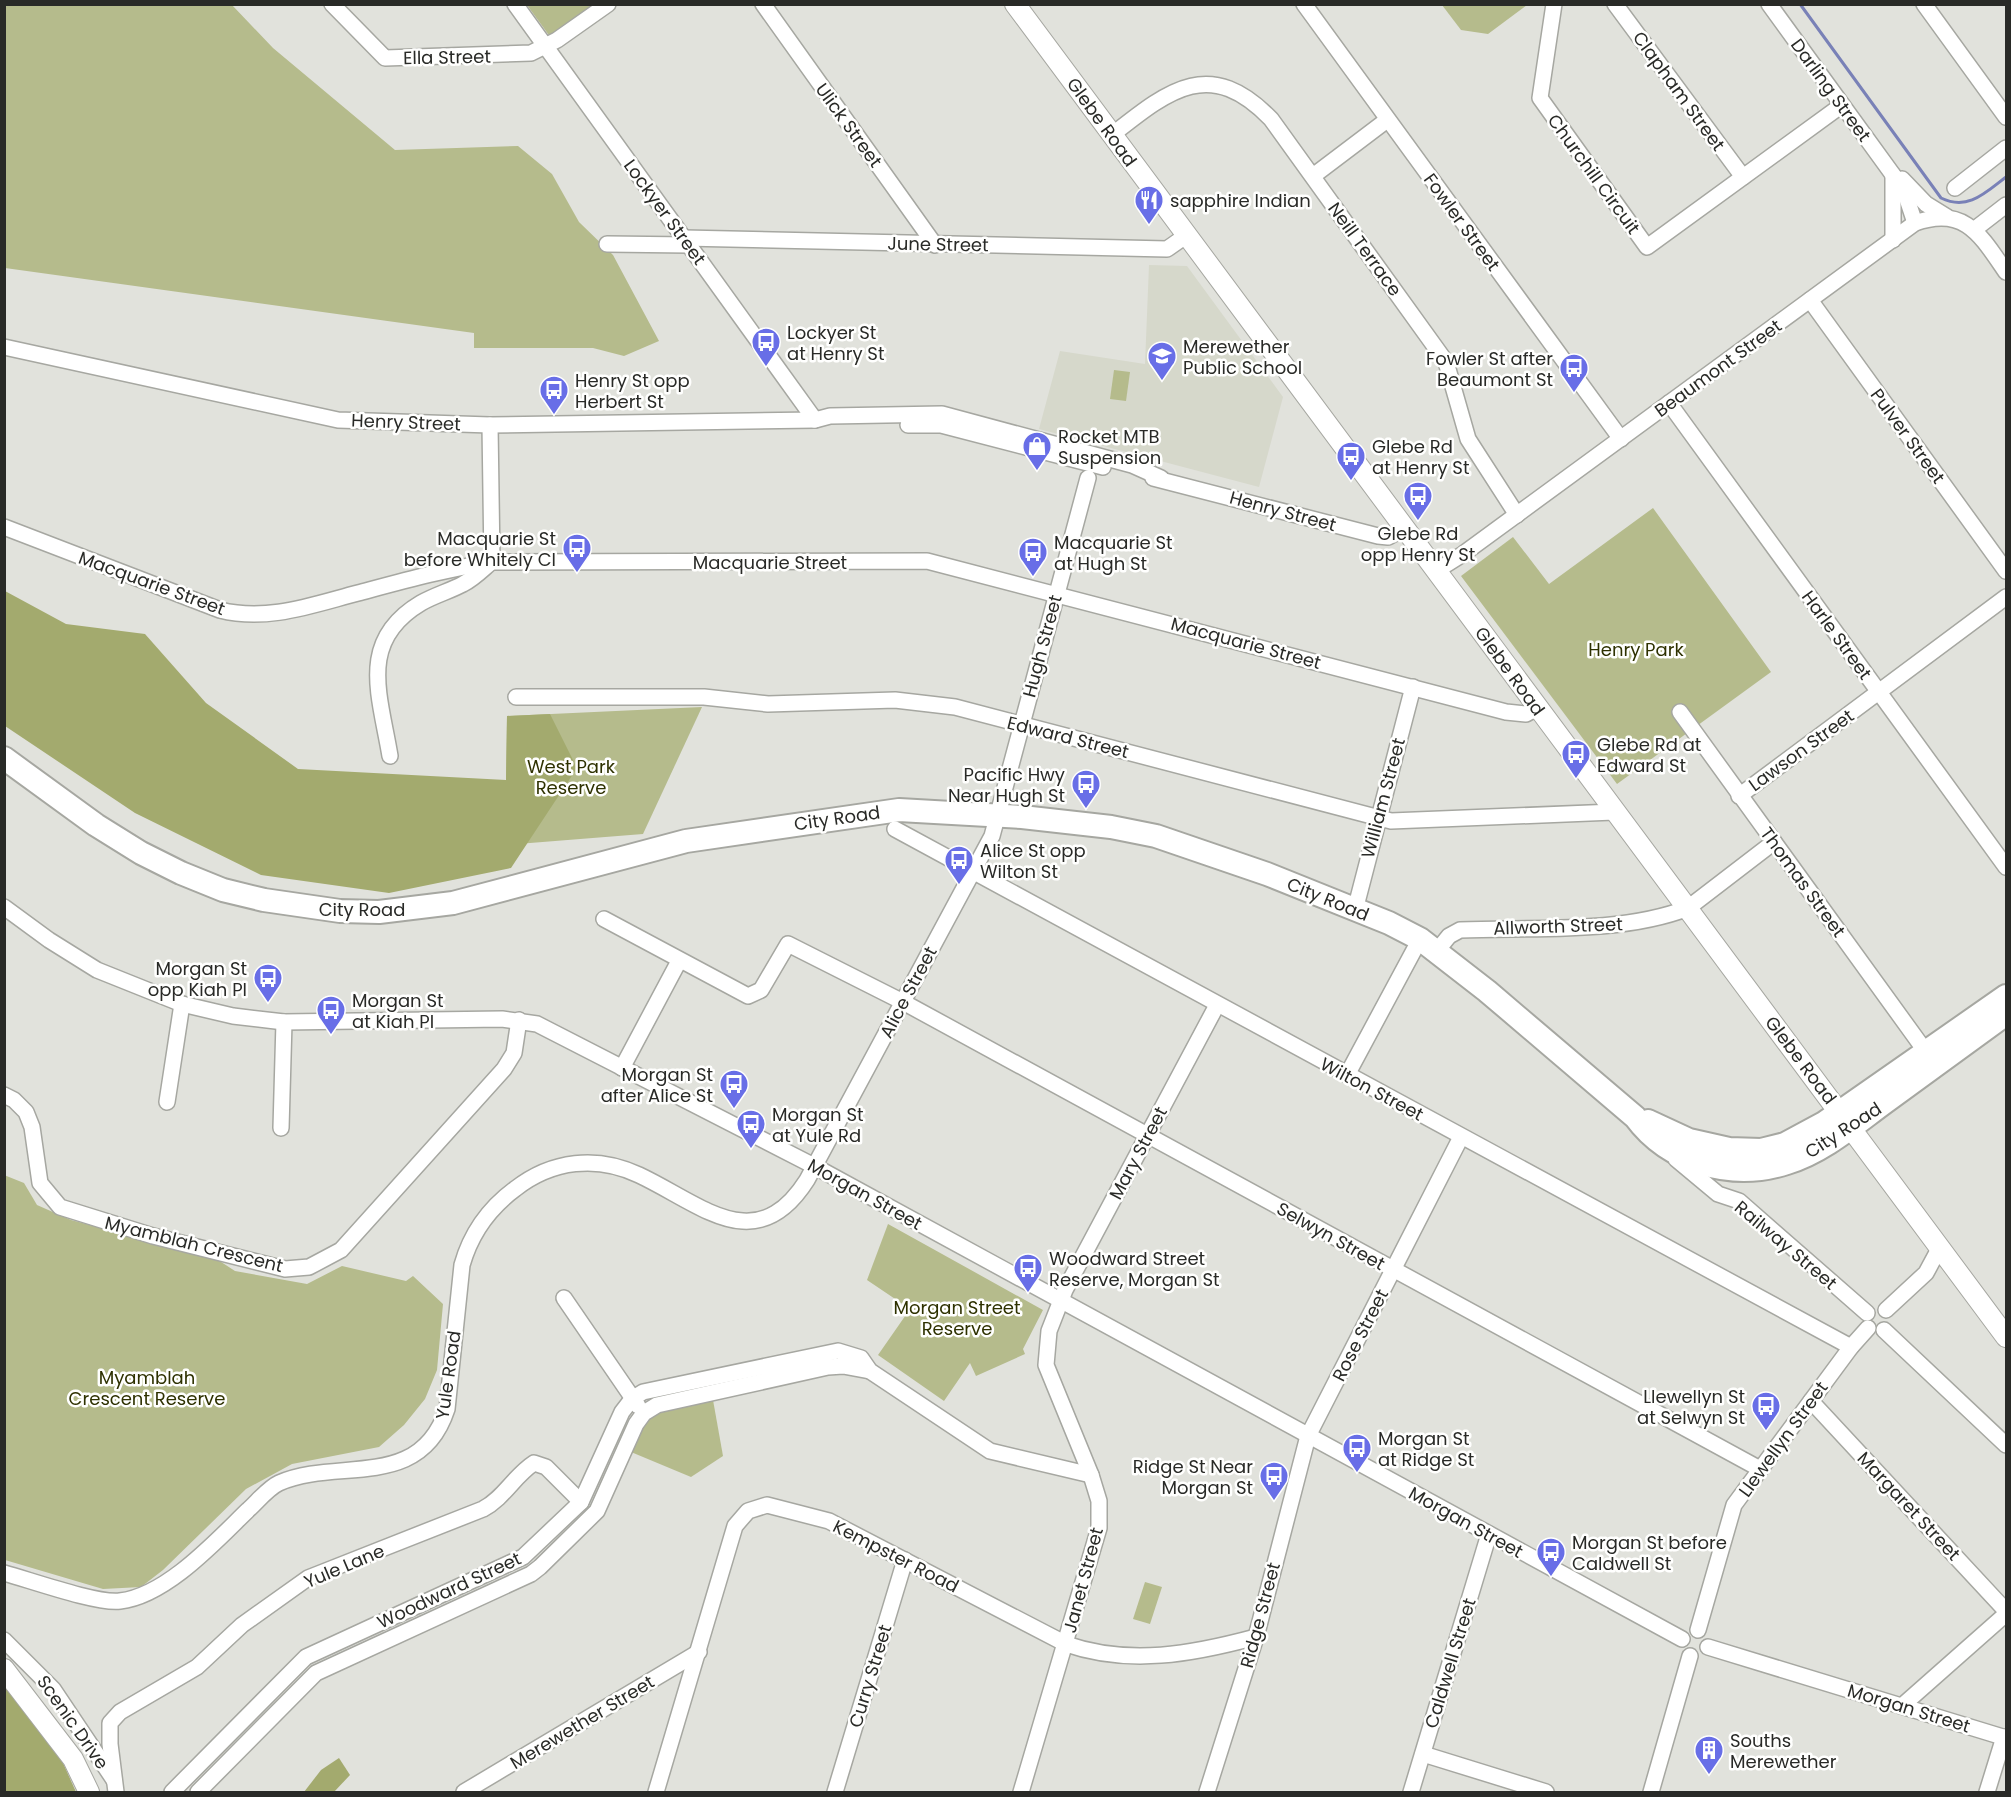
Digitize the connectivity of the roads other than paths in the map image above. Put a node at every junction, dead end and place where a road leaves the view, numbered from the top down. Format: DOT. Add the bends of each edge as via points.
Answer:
graph roads {
  1 [pos="332,4"];
  2 [pos="516,4"];
  3 [pos="608,4"];
  4 [pos="763,4"];
  5 [pos="1015,4"];
  6 [pos="1304,4"];
  7 [pos="1554,4"];
  8 [pos="1616,4"];
  9 [pos="1769,4"];
  10 [pos="1924,4"];
  11 [pos="546,47"];
  12 [pos="1842,105"];
  13 [pos="2007,117"];
  14 [pos="1387,120"];
  15 [pos="1112,135"];
  16 [pos="2007,148"];
  17 [pos="1893,175"];
  18 [pos="1313,176"];
  19 [pos="1743,177"];
  20 [pos="1955,188"];
  21 [pos="2007,205"];
  22 [pos="1949,218"];
  23 [pos="1915,223"];
  24 [pos="1975,229"];
  25 [pos="1187,235"];
  26 [pos="1893,240"];
  27 [pos="687,242"];
  28 [pos="607,244"];
  29 [pos="935,244"];
  30 [pos="2007,272"];
  31 [pos="1810,300"];
  32 [pos="4,347"];
  33 [pos="1669,403"];
  34 [pos="815,420"];
  35 [pos="490,425"];
  36 [pos="1621,439"];
  37 [pos="1088,478"];
  38 [pos="1517,515"];
  39 [pos="4,527"];
  40 [pos="1405,528"];
  41 [pos="492,562"];
  42 [pos="1436,571"];
  43 [pos="2007,572"];
  44 [pos="1056,593"];
  45 [pos="2007,597"];
  46 [pos="1413,687"];
  47 [pos="1879,693"];
  48 [pos="516,697"];
  49 [pos="1537,708"];
  50 [pos="1680,712"];
  51 [pos="1021,725"];
  52 [pos="390,756"];
  53 [pos="4,758"];
  54 [pos="1739,796"];
  55 [pos="1614,812"];
  56 [pos="999,816"];
  57 [pos="1378,816"];
  58 [pos="895,829"];
  59 [pos="1774,842"];
  60 [pos="2007,867"];
  61 [pos="973,872"];
  62 [pos="4,907"];
  63 [pos="1688,908"];
  64 [pos="1355,910"];
  65 [pos="604,919"];
  66 [pos="1429,946"];
  67 [pos="679,961"];
  68 [pos="2007,996"];
  69 [pos="903,1002"];
  70 [pos="183,1004"];
  71 [pos="1216,1005"];
  72 [pos="2007,1014"];
  73 [pos="519,1020"];
  74 [pos="284,1022"];
  75 [pos="1926,1052"];
  76 [pos="622,1068"];
  77 [pos="1347,1075"];
  78 [pos="4,1095"];
  79 [pos="167,1102"];
  80 [pos="1635,1117"];
  81 [pos="1845,1119"];
  82 [pos="281,1128"];
  83 [pos="1148,1135"];
  84 [pos="1648,1135"];
  85 [pos="1461,1137"];
  86 [pos="814,1166"];
  87 [pos="1940,1247"];
  88 [pos="1394,1269"];
  89 [pos="564,1298"];
  90 [pos="1060,1301"];
  91 [pos="1886,1310"];
  92 [pos="1867,1320"];
  93 [pos="1884,1330"];
  94 [pos="2007,1337"];
  95 [pos="1851,1347"];
  96 [pos="870,1371"];
  97 [pos="632,1399"];
  98 [pos="1811,1401"];
  99 [pos="644,1413"];
  100 [pos="1308,1436"];
  101 [pos="2007,1445"];
  102 [pos="1760,1469"];
  103 [pos="1091,1475"];
  104 [pos="581,1502"];
  105 [pos="1489,1534"];
  106 [pos="905,1560"];
  107 [pos="4,1573"];
  108 [pos="2007,1612"];
  109 [pos="1698,1630"];
  110 [pos="1256,1637"];
  111 [pos="1682,1639"];
  112 [pos="4,1640"];
  113 [pos="1065,1644"];
  114 [pos="1708,1647"];
  115 [pos="699,1652"];
  116 [pos="1690,1656"];
  117 [pos="4,1669"];
  118 [pos="1903,1705"];
  119 [pos="2005,1737"];
  120 [pos="1423,1755"];
  121 [pos="115,1786"];
  122 [pos="89,1792"];
  123 [pos="172,1792"];
  124 [pos="198,1792"];
  125 [pos="464,1792"];
  126 [pos="656,1792"];
  127 [pos="835,1792"];
  128 [pos="1021,1792"];
  129 [pos="1207,1792"];
  130 [pos="1411,1792"];
  131 [pos="1546,1792"];
  132 [pos="1651,1792"];
  133 [pos="1987,1792"];
  1 -- 11 [label="street, Ella Street" via="384,58 513,56"];
  2 -- 11 [label="street, Lockyer Street"];
  3 -- 11 [label="street, Ella Street"];
  4 -- 29 [label="street, Ulick Street"];
  5 -- 15 [label="main road, Glebe Road"];
  6 -- 14 [label="street, Fowler Street"];
  7 -- 19 [label="street, Churchill Circuit" via="1540,98 1647,247"];
  8 -- 19 [label="street, Clapham Street"];
  9 -- 12 [label="street, Darling Street"];
  10 -- 13 [label="street"];
  11 -- 27 [label="street, Lockyer Street"];
  12 -- 17 [label="street, Darling Street"];
  12 -- 19 [label="street, Churchill Circuit"];
  14 -- 18 [label="street"];
  14 -- 36 [label="street, Fowler Street"];
  15 -- 18 [label="street, Neill Terrace" via="1160,97 1182,87 1229,88 1255,103 1271,119"];
  15 -- 25 [label="main road, Glebe Road"];
  16 -- 20 [label="street"];
  17 -- 22 [label="street, Darling Street" via="1906,180 1924,202"];
  17 -- 23 [label="street, Darling Street" via="1904,190"];
  17 -- 26 [label="street"];
  18 -- 38 [label="street, Neill Terrace" via="1446,362 1468,440"];
  21 -- 24 [label="street"];
  22 -- 23 [label="street, Beaumont Street"];
  22 -- 24 [label="street"];
  23 -- 26 [label="street, Beaumont Street"];
  24 -- 30 [label="street"];
  25 -- 29 [label="street, June Street" via="1167,249"];
  25 -- 40 [label="main road, Glebe Road"];
  26 -- 31 [label="street, Beaumont Street"];
  27 -- 28 [label="street, June Street"];
  27 -- 29 [label="street, June Street"];
  27 -- 34 [label="street, Lockyer Street"];
  31 -- 33 [label="street, Beaumont Street"];
  31 -- 43 [label="street, Pulver Street"];
  32 -- 35 [label="street, Henry Street" via="338,420"];
  33 -- 36 [label="street, Beaumont Street"];
  33 -- 47 [label="street, Harle Street"];
  34 -- 35 [label="street, Henry Street"];
  34 -- 40 [label="street, Henry Street" via="832,425 941,425 1378,536 1388,537"];
  35 -- 41 [label="street"];
  36 -- 38 [label="street, Beaumont Street"];
  37 -- 44 [label="street, Hugh Street"];
  38 -- 42 [label="street, Beaumont Street"];
  39 -- 41 [label="street, Macquarie Street" via="240,615 287,611 453,568"];
  40 -- 42 [label="main road, Glebe Road"];
  41 -- 44 [label="street, Macquarie Street" via="927,561"];
  41 -- 52 [label="street" via="466,583 404,615 380,647 377,666"];
  42 -- 49 [label="main road, Glebe Road"];
  44 -- 46 [label="street, Macquarie Street"];
  44 -- 51 [label="street, Hugh Street"];
  45 -- 47 [label="street, Lawson Street"];
  46 -- 49 [label="street, Macquarie Street" via="1506,712 1526,714"];
  46 -- 57 [label="street, William Street"];
  47 -- 54 [label="street, Lawson Street"];
  47 -- 60 [label="street, Harle Street"];
  48 -- 51 [label="street, Edward Street" via="704,697 768,704 895,700 955,707"];
  49 -- 55 [label="main road, Glebe Road"];
  50 -- 54 [label="street, Thomas Street"];
  51 -- 56 [label="street, Hugh Street"];
  51 -- 57 [label="street, Edward Street"];
  53 -- 56 [label="highway, City Road" via="96,825 180,873 223,890 264,900 340,911 379,912 453,903 686,841 855,815 921,810"];
  54 -- 59 [label="street, Thomas Street"];
  55 -- 57 [label="street, Edward Street" via="1391,821"];
  55 -- 63 [label="main road, Glebe Road"];
  56 -- 61 [label="street, Alice Street"];
  56 -- 64 [label="highway, City Road" via="1111,827 1156,836 1209,852"];
  57 -- 64 [label="street, William Street"];
  58 -- 61 [label="street, Wilton Street"];
  59 -- 63 [label="street"];
  59 -- 75 [label="street, Thomas Street"];
  61 -- 69 [label="street, Alice Street"];
  61 -- 71 [label="street, Wilton Street"];
  62 -- 70 [label="street, Morgan Street" via="97,970"];
  63 -- 66 [label="street, Allworth Street" via="1626,924 1460,930"];
  63 -- 81 [label="main road, Glebe Road"];
  64 -- 66 [label="highway, City Road"];
  65 -- 67 [label="street"];
  66 -- 77 [label="street, Allworth Street"];
  66 -- 80 [label="highway, City Road"];
  67 -- 69 [label="street, Selwyn Street" via="748,996 755,995 788,944"];
  67 -- 76 [label="street"];
  68 -- 75 [label="highway"];
  69 -- 83 [label="street, Selwyn Street"];
  69 -- 86 [label="street, Alice Street"];
  70 -- 74 [label="street, Morgan Street" via="233,1016"];
  70 -- 79 [label="street"];
  71 -- 77 [label="street, Wilton Street"];
  71 -- 83 [label="street, Mary Street"];
  72 -- 81 [label="highway, City Road"];
  73 -- 74 [label="street, Morgan Street"];
  73 -- 76 [label="street, Morgan Street" via="537,1024"];
  73 -- 78 [label="street, Myamblah Crescent" via="514,1053 504,1069 341,1250 309,1267 285,1269 251,1262 60,1207 40,1183 26,1112"];
  74 -- 82 [label="street"];
  75 -- 81 [label="highway"];
  76 -- 86 [label="street, Morgan Street"];
  77 -- 85 [label="street, Wilton Street"];
  80 -- 81 [label="highway, City Road" via="1689,1140 1745,1150 1776,1147"];
  80 -- 84 [label="highway, City Road"];
  81 -- 84 [label="highway, City Road" via="1804,1157 1750,1170 1694,1161"];
  81 -- 87 [label="main road, Glebe Road"];
  83 -- 88 [label="street, Selwyn Street"];
  83 -- 90 [label="street, Mary Street"];
  84 -- 92 [label="street, Railway Street" via="1719,1194 1739,1202"];
  85 -- 88 [label="street, Rose Street"];
  85 -- 95 [label="street, Wilton Street"];
  86 -- 90 [label="street, Morgan Street"];
  86 -- 107 [label="street, Yule Road" via="798,1195 784,1210 747,1222 699,1209 621,1168 578,1162 540,1172 504,1197 477,1227 468,1244 462,1265 447,1409 441,1427 407,1459 371,1470 306,1473 277,1484 204,1552 151,1593 119,1602"];
  87 -- 91 [label="street" via="1926,1273"];
  87 -- 94 [label="main road, Glebe Road"];
  88 -- 100 [label="street, Rose Street"];
  88 -- 102 [label="street, Selwyn Street"];
  89 -- 97 [label="street"];
  90 -- 100 [label="street, Morgan Street"];
  90 -- 103 [label="street, Janet Street" via="1048,1336 1046,1365"];
  91 -- 92 [label="street" via="1877,1307"];
  91 -- 93 [label="street" via="1890,1319"];
  92 -- 93 [label="street" via="1875,1332"];
  92 -- 95 [label="street, Llewellyn Street"];
  93 -- 101 [label="street"];
  95 -- 98 [label="street, Llewellyn Street"];
  96 -- 97 [label="street" via="861,1358 838,1351 643,1392"];
  96 -- 99 [label="street" via="828,1367 657,1404"];
  96 -- 103 [label="street" via="990,1451"];
  97 -- 99 [label="street"];
  97 -- 104 [label="street, Woodward Street" via="622,1412"];
  98 -- 102 [label="street, Llewellyn Street"];
  98 -- 108 [label="street, Margaret Street"];
  99 -- 124 [label="street, Woodward Street" via="597,1511 540,1567 316,1673"];
  100 -- 105 [label="street, Morgan Street"];
  100 -- 110 [label="street, Ridge Street"];
  102 -- 109 [label="street, Llewellyn Street" via="1734,1505"];
  103 -- 113 [label="street, Janet Street" via="1099,1501 1099,1528"];
  104 -- 121 [label="street, Yule Lane" via="546,1467 534,1463 493,1504 308,1578 242,1625 197,1667 120,1712 110,1723"];
  104 -- 123 [label="street, Woodward Street" via="523,1557 509,1565 306,1657"];
  105 -- 111 [label="street, Morgan Street"];
  105 -- 120 [label="street, Caldwell Street"];
  106 -- 113 [label="street, Kempster Road"];
  106 -- 115 [label="street, Kempster Road" via="829,1521 767,1504 748,1511 735,1526"];
  106 -- 127 [label="street, Curry Street"];
  108 -- 118 [label="street, Margaret Street"];
  109 -- 111 [label="street" via="1688,1631"];
  109 -- 114 [label="street" via="1707,1637"];
  110 -- 113 [label="street, Kempster Road" via="1198,1652 1152,1658 1087,1652"];
  110 -- 129 [label="street, Ridge Street"];
  111 -- 116 [label="street" via="1683,1650"];
  112 -- 121 [label="street, Scenic Drive" via="52,1689"];
  113 -- 128 [label="street, Janet Street"];
  114 -- 116 [label="street" via="1699,1656"];
  114 -- 118 [label="street, Morgan Street"];
  115 -- 125 [label="street, Merewether Street"];
  115 -- 126 [label="street, Kempster Road"];
  116 -- 132 [label="street"];
  117 -- 122 [label="main road, Scenic Drive" via="73,1759"];
  118 -- 119 [label="street, Morgan Street"];
  119 -- 133 [label="street"];
  120 -- 130 [label="street, Caldwell Street"];
  120 -- 131 [label="street"];
}
